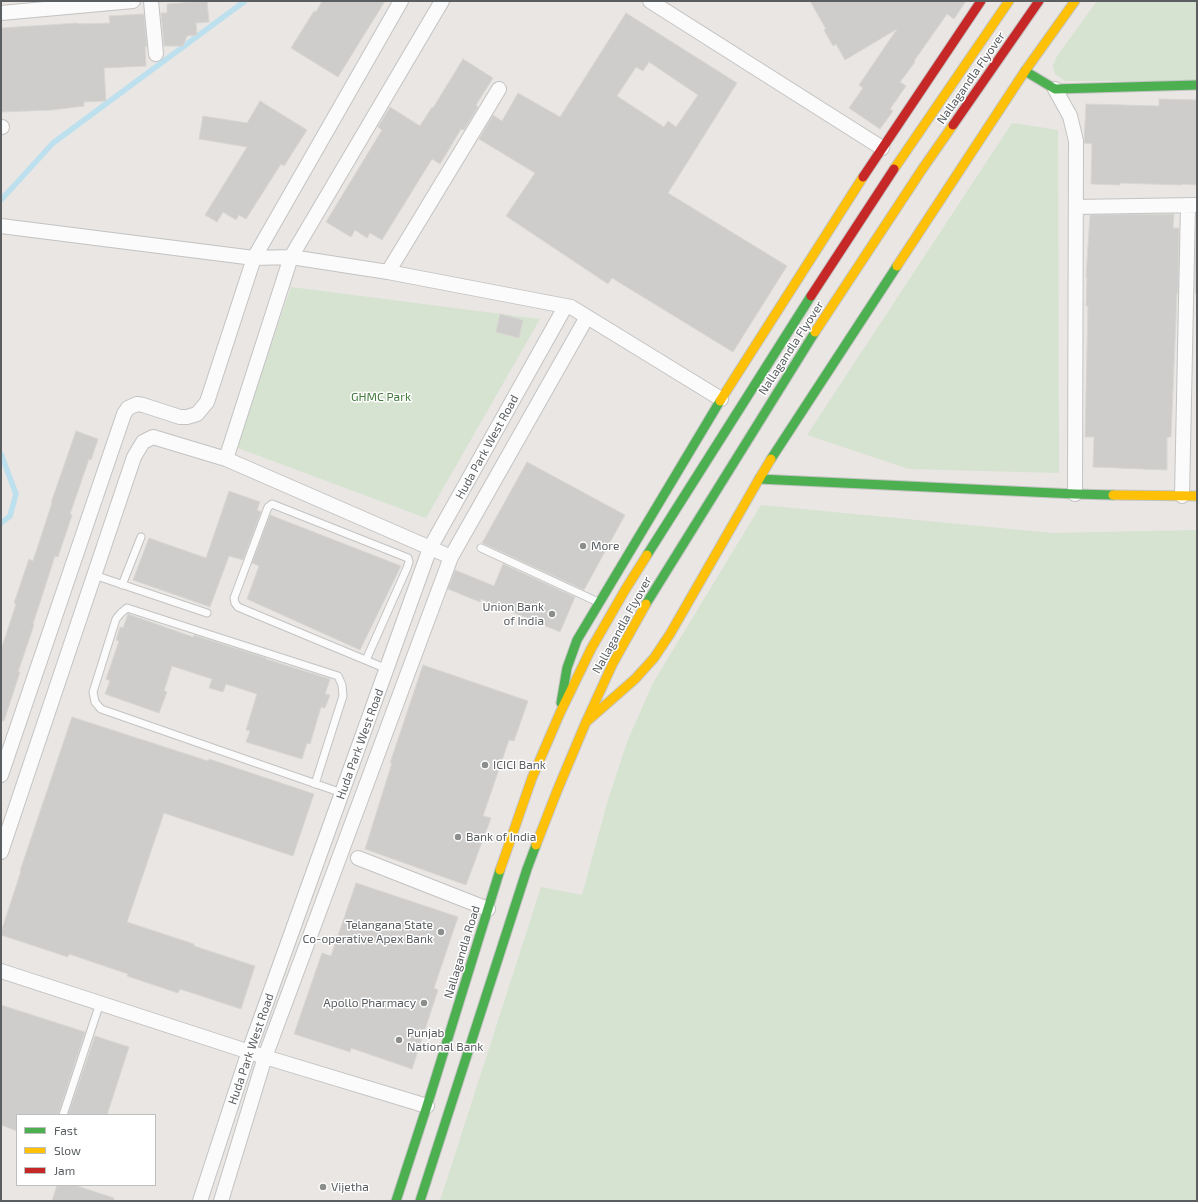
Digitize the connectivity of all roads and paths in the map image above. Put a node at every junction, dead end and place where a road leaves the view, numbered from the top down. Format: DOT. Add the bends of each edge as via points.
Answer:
graph roads {
  1 [pos="133,1"];
  2 [pos="151,1"];
  3 [pos="401,1"];
  4 [pos="442,1"];
  5 [pos="650,1"];
  6 [pos="981,1"];
  7 [pos="1009,1"];
  8 [pos="1039,1"];
  9 [pos="1075,1"];
  10 [pos="1,13"];
  11 [pos="156,54"];
  12 [pos="1025,71"];
  13 [pos="1197,86"];
  14 [pos="1055,88"];
  15 [pos="499,89"];
  16 [pos="882,148"];
  17 [pos="1192,205"];
  18 [pos="1077,207"];
  19 [pos="1,226"];
  20 [pos="291,257"];
  21 [pos="254,258"];
  22 [pos="388,272"];
  23 [pos="565,307"];
  24 [pos="1191,312"];
  25 [pos="587,317"];
  26 [pos="721,399"];
  27 [pos="226,460"];
  28 [pos="759,479"];
  29 [pos="1075,494"];
  30 [pos="1182,496"];
  31 [pos="1197,496"];
  32 [pos="141,537"];
  33 [pos="430,548"];
  34 [pos="482,548"];
  35 [pos="451,557"];
  36 [pos="94,575"];
  37 [pos="122,585"];
  38 [pos="599,602"];
  39 [pos="207,613"];
  40 [pos="366,660"];
  41 [pos="387,669"];
  42 [pos="560,713"];
  43 [pos="586,722"];
  44 [pos="1,775"];
  45 [pos="315,784"];
  46 [pos="342,793"];
  47 [pos="1,852"];
  48 [pos="358,858"];
  49 [pos="488,909"];
  50 [pos="1,971"];
  51 [pos="100,1003"];
  52 [pos="249,1051"];
  53 [pos="265,1057"];
  54 [pos="427,1106"];
  55 [pos="63,1114"];
  56 [pos="200,1201"];
  57 [pos="221,1201"];
  58 [pos="396,1201"];
  59 [pos="420,1201"];
  1 -- 10 [label="street"];
  2 -- 11 [label="street"];
  3 -- 21 [label="street"];
  4 -- 20 [label="street"];
  5 -- 16 [label="street"];
  6 -- 16 [label="main road"];
  7 -- 42 [label="main road, Nallagandla Flyover" via="904,152 794,322 625,590 591,649"];
  8 -- 43 [label="main road, Nallagandla Flyover" via="923,168 818,328 646,604 613,663"];
  9 -- 12 [label="main road"];
  12 -- 14 [label="main road"];
  12 -- 28 [label="main road"];
  13 -- 14 [label="main road"];
  14 -- 18 [label="street" via="1070,116 1076,141"];
  15 -- 22 [label="street"];
  16 -- 26 [label="main road"];
  17 -- 18 [label="street"];
  17 -- 24 [label="street"];
  18 -- 29 [label="street"];
  19 -- 21 [label="street"];
  20 -- 21 [label="street"];
  20 -- 22 [label="street"];
  20 -- 27 [label="street"];
  21 -- 44 [label="street" via="207,402 197,414 180,417 137,404 128,408 124,414"];
  22 -- 23 [label="street"];
  23 -- 25 [label="street" via="571,307"];
  23 -- 33 [label="street, Huda Park West Road"];
  24 -- 30 [label="street"];
  25 -- 26 [label="street"];
  25 -- 35 [label="street, Huda Park West Road"];
  26 -- 38 [label="main road"];
  27 -- 33 [label="street"];
  27 -- 36 [label="street" via="153,437 144,442 134,457"];
  28 -- 29 [label="main road"];
  28 -- 43 [label="main road" via="654,658 636,679"];
  29 -- 30 [label="main road"];
  30 -- 31 [label="main road"];
  32 -- 37 [label="lane"];
  33 -- 35 [label="street"];
  33 -- 41 [label="street, Huda Park West Road"];
  34 -- 38 [label="lane"];
  35 -- 53 [label="street, Huda Park West Road"];
  36 -- 37 [label="lane"];
  36 -- 47 [label="street"];
  37 -- 39 [label="lane"];
  38 -- 42 [label="main road" via="571,655"];
  40 -- 40 [label="lane" via="238,607 235,603 234,598 268,507 272,504 408,558 408,568"];
  40 -- 41 [label="lane"];
  41 -- 46 [label="street, Huda Park West Road"];
  42 -- 49 [label="main road, Nallagandla Road" via="532,778"];
  43 -- 59 [label="main road" via="527,869"];
  45 -- 45 [label="lane" via="101,709 95,702 94,692 116,619 121,613 128,608 338,676 343,696"];
  45 -- 46 [label="lane"];
  46 -- 52 [label="street, Huda Park West Road"];
  48 -- 49 [label="street"];
  49 -- 54 [label="main road, Nallagandla Road"];
  50 -- 51 [label="street"];
  51 -- 52 [label="street"];
  51 -- 55 [label="lane"];
  52 -- 53 [label="street"];
  52 -- 56 [label="street, Huda Park West Road"];
  53 -- 54 [label="street"];
  53 -- 57 [label="street, Huda Park West Road"];
  54 -- 58 [label="main road, Nallagandla Road"];
}
